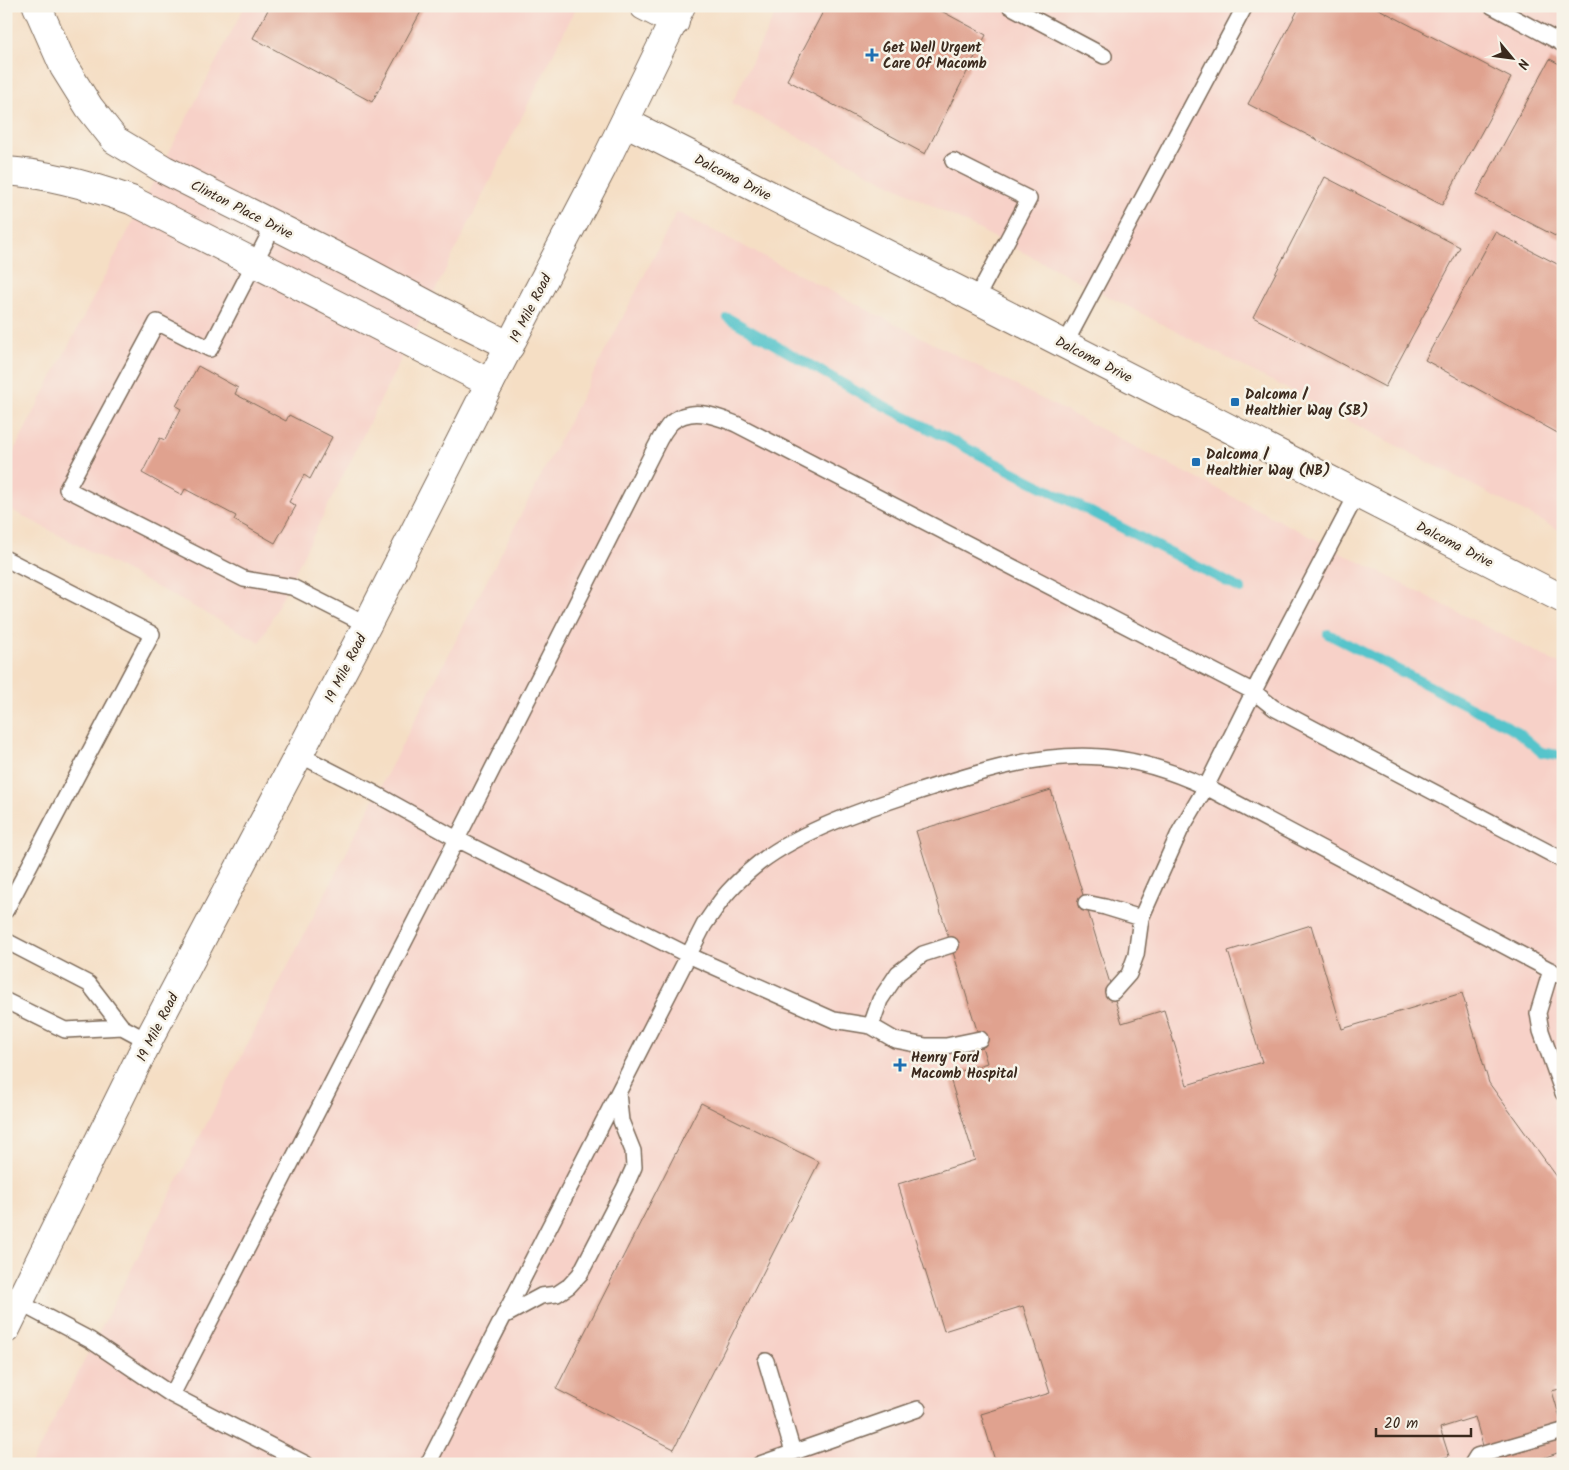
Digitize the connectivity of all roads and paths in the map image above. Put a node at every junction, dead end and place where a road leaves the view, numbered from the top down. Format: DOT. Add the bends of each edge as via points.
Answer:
graph roads {
  1 [pos="37,6"];
  2 [pos="644,6"];
  3 [pos="1010,6"];
  4 [pos="1246,6"];
  5 [pos="1492,6"];
  6 [pos="678,14"];
  7 [pos="1563,44"];
  8 [pos="1104,56"];
  9 [pos="624,122"];
  10 [pos="954,161"];
  11 [pos="6,171"];
  12 [pos="274,225"];
  13 [pos="254,264"];
  14 [pos="976,299"];
  15 [pos="1065,344"];
  16 [pos="510,346"];
  17 [pos="490,383"];
  18 [pos="1357,494"];
  19 [pos="6,558"];
  20 [pos="1563,599"];
  21 [pos="367,625"];
  22 [pos="1254,692"];
  23 [pos="300,754"];
  24 [pos="1206,787"];
  25 [pos="457,839"];
  26 [pos="1563,860"];
  27 [pos="1086,903"];
  28 [pos="6,910"];
  29 [pos="1141,918"];
  30 [pos="6,941"];
  31 [pos="951,945"];
  32 [pos="688,955"];
  33 [pos="1557,974"];
  34 [pos="1112,992"];
  35 [pos="6,1001"];
  36 [pos="871,1026"];
  37 [pos="122,1027"];
  38 [pos="980,1040"];
  39 [pos="148,1041"];
  40 [pos="1563,1093"];
  41 [pos="618,1094"];
  42 [pos="20,1303"];
  43 [pos="504,1316"];
  44 [pos="6,1329"];
  45 [pos="766,1361"];
  46 [pos="172,1395"];
  47 [pos="918,1409"];
  48 [pos="1563,1431"];
  49 [pos="793,1452"];
  50 [pos="306,1464"];
  51 [pos="428,1464"];
  52 [pos="760,1464"];
  53 [pos="1472,1464"];
  1 -- 12 [label="street, Clinton Place Drive" via="64,67 115,140 165,170"];
  2 -- 6 [label="street"];
  3 -- 8 [label="lane"];
  4 -- 15 [label="lane"];
  5 -- 7 [label="lane"];
  6 -- 9 [label="street, 19 Mile Road"];
  9 -- 14 [label="street, Dalcoma Drive"];
  9 -- 16 [label="street, 19 Mile Road"];
  10 -- 14 [label="lane" via="1029,199"];
  11 -- 13 [label="street" via="97,188 131,200"];
  12 -- 13 [label="lane"];
  12 -- 16 [label="street, Clinton Place Drive"];
  13 -- 17 [label="street"];
  13 -- 21 [label="lane" via="210,350 158,322 67,489 244,579 292,587"];
  14 -- 15 [label="street, Dalcoma Drive"];
  15 -- 18 [label="street, Dalcoma Drive"];
  16 -- 17 [label="street, 19 Mile Road"];
  17 -- 21 [label="street, 19 Mile Road"];
  18 -- 20 [label="street, Dalcoma Drive"];
  18 -- 22 [label="lane"];
  19 -- 28 [label="lane" via="152,634"];
  21 -- 23 [label="street, 19 Mile Road"];
  22 -- 24 [label="lane"];
  22 -- 25 [label="lane" via="736,424 702,413 686,415 672,423 654,448"];
  22 -- 26 [label="lane" via="1274,708"];
  23 -- 25 [label="lane"];
  23 -- 39 [label="street, 19 Mile Road"];
  24 -- 29 [label="lane" via="1180,831"];
  24 -- 32 [label="lane" via="1143,763 1101,757 1032,761 960,778 856,813 796,840 759,863 728,892"];
  24 -- 33 [label="lane"];
  25 -- 32 [label="lane"];
  25 -- 46 [label="lane"];
  27 -- 29 [label="lane"];
  29 -- 34 [label="lane" via="1134,962 1129,974"];
  30 -- 37 [label="lane" via="89,984"];
  31 -- 36 [label="lane" via="923,954 898,973 880,1000"];
  32 -- 36 [label="lane" via="834,1020"];
  32 -- 41 [label="lane"];
  33 -- 40 [label="lane" via="1538,1013 1541,1031"];
  35 -- 37 [label="lane" via="65,1030"];
  36 -- 38 [label="lane" via="895,1040 926,1046"];
  37 -- 39 [label="lane"];
  39 -- 42 [label="street, 19 Mile Road"];
  41 -- 43 [label="lane"];
  41 -- 43 [label="lane" via="621,1121 633,1151 634,1167 625,1187 580,1274 569,1286 557,1294 524,1304"];
  42 -- 44 [label="street, 19 Mile Road"];
  42 -- 46 [label="lane" via="90,1340"];
  43 -- 51 [label="lane"];
  45 -- 49 [label="lane"];
  46 -- 50 [label="lane"];
  47 -- 49 [label="lane"];
  48 -- 53 [label="lane" via="1477,1456"];
  49 -- 52 [label="lane"];
}
